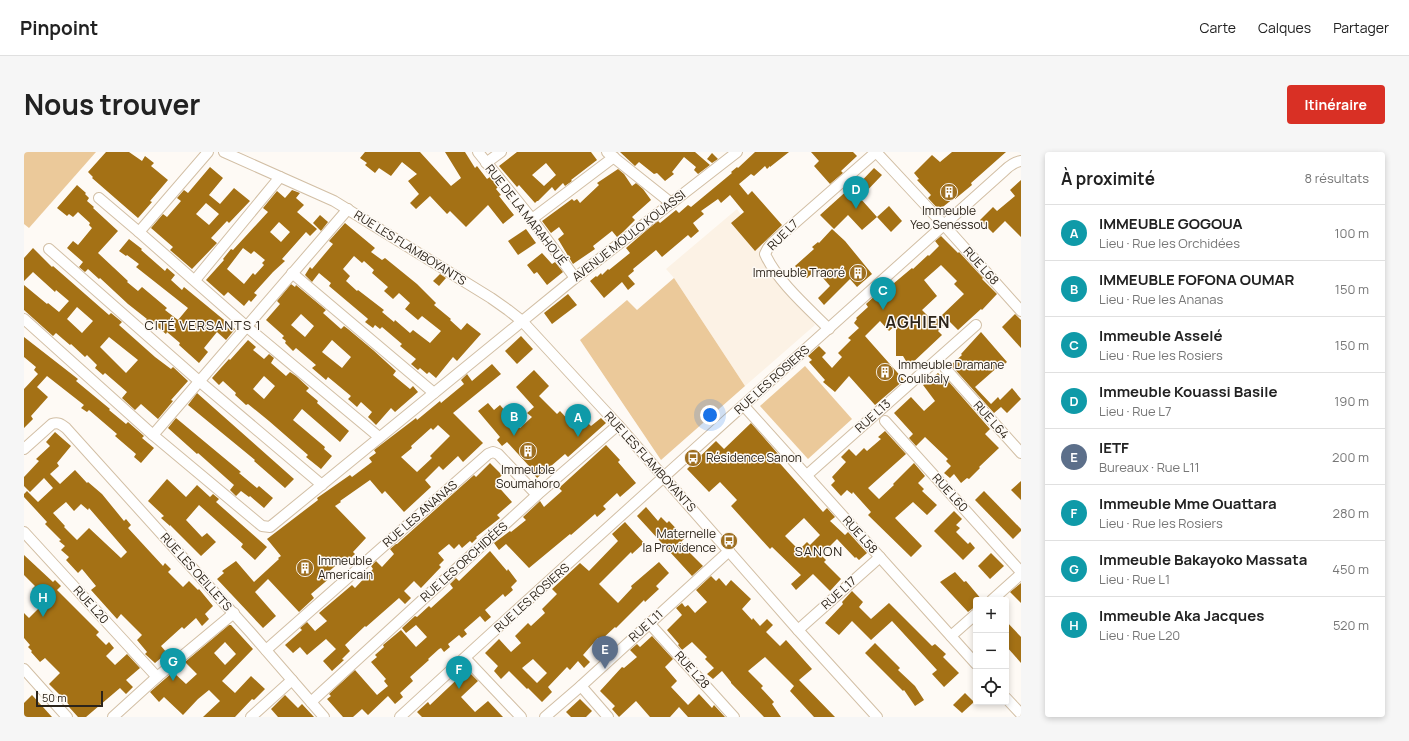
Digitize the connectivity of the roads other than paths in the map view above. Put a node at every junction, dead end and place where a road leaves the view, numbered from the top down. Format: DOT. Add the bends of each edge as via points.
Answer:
graph roads {
  1 [pos="208,152"];
  2 [pos="224,152"];
  3 [pos="478,152"];
  4 [pos="501,152"];
  5 [pos="876,152"];
  6 [pos="730,154"];
  7 [pos="611,155"];
  8 [pos="1021,161"];
  9 [pos="486,163"];
  10 [pos="280,177"];
  11 [pos="99,198"];
  12 [pos="671,203"];
  13 [pos="348,209"];
  14 [pos="532,220"];
  15 [pos="944,225"];
  16 [pos="139,232"];
  17 [pos="49,248"];
  18 [pos="292,273"];
  19 [pos="575,278"];
  20 [pos="195,280"];
  21 [pos="1021,310"];
  22 [pos="24,319"];
  23 [pos="522,321"];
  24 [pos="976,325"];
  25 [pos="247,326"];
  26 [pos="829,329"];
  27 [pos="945,368"];
  28 [pos="199,381"];
  29 [pos="434,393"];
  30 [pos="744,406"];
  31 [pos="885,421"];
  32 [pos="618,425"];
  33 [pos="153,435"];
  34 [pos="379,437"];
  35 [pos="24,449"];
  36 [pos="1021,453"];
  37 [pos="807,475"];
  38 [pos="663,476"];
  39 [pos="322,485"];
  40 [pos="537,496"];
  41 [pos="24,532"];
  42 [pos="729,551"];
  43 [pos="880,557"];
  44 [pos="1019,571"];
  45 [pos="995,597"];
  46 [pos="234,613"];
  47 [pos="973,617"];
  48 [pos="649,623"];
  49 [pos="798,630"];
  50 [pos="951,636"];
  51 [pos="266,650"];
  52 [pos="465,658"];
  53 [pos="973,661"];
  54 [pos="24,669"];
  55 [pos="157,677"];
  56 [pos="292,680"];
  57 [pos="581,686"];
  58 [pos="1009,701"];
  59 [pos="311,702"];
  60 [pos="1021,714"];
  61 [pos="67,717"];
  62 [pos="113,717"];
  63 [pos="251,717"];
  64 [pos="324,717"];
  65 [pos="400,717"];
  66 [pos="520,717"];
  67 [pos="545,717"];
  68 [pos="608,717"];
  69 [pos="734,717"];
  70 [pos="877,717"];
  1 -- 16 [label="street"];
  2 -- 10 [label="street, RUE LES FLAMBOYANTS"];
  3 -- 9 [label="street, RUE DE LA MARAHOUÉ"];
  4 -- 9 [label="street"];
  5 -- 15 [label="street, RUE L68"];
  5 -- 26 [label="street, RUE L7" via="772,243 765,254 771,266 790,289"];
  6 -- 12 [label="street, AVENUE MOULO KOUASSI"];
  7 -- 12 [label="street"];
  7 -- 14 [label="street"];
  8 -- 15 [label="street, RUE LES ROSIERS" via="1011,164"];
  9 -- 14 [label="street, RUE DE LA MARAHOUÉ"];
  10 -- 13 [label="street, RUE LES FLAMBOYANTS"];
  10 -- 20 [label="street"];
  11 -- 16 [label="street"];
  12 -- 19 [label="street, AVENUE MOULO KOUASSI"];
  13 -- 18 [label="street"];
  13 -- 23 [label="street, RUE LES FLAMBOYANTS" via="491,298"];
  14 -- 19 [label="street, RUE DE LA MARAHOUÉ"];
  15 -- 21 [label="street, RUE L68"];
  15 -- 26 [label="street, RUE LES ROSIERS"];
  16 -- 20 [label="street"];
  17 -- 28 [label="street"];
  18 -- 25 [label="street"];
  18 -- 29 [label="street"];
  19 -- 23 [label="street, AVENUE MOULO KOUASSI"];
  20 -- 25 [label="street"];
  22 -- 33 [label="street, AVENUE MOULO KOUASSI"];
  23 -- 29 [label="street, AVENUE MOULO KOUASSI"];
  23 -- 32 [label="street, RUE LES FLAMBOYANTS"];
  24 -- 37 [label="street, RUE L13"];
  25 -- 28 [label="street"];
  25 -- 34 [label="street"];
  26 -- 30 [label="street, RUE LES ROSIERS"];
  27 -- 36 [label="street, RUE L64"];
  28 -- 33 [label="street"];
  28 -- 39 [label="street"];
  29 -- 34 [label="street, AVENUE MOULO KOUASSI"];
  30 -- 37 [label="street, RUE L58"];
  30 -- 38 [label="street, RUE LES ROSIERS"];
  31 -- 44 [label="street, RUE L60"];
  32 -- 38 [label="street, RUE LES FLAMBOYANTS"];
  32 -- 40 [label="street, RUE LES ORCHIDÉES"];
  33 -- 39 [label="street, AVENUE MOULO KOUASSI" via="262,526 270,527"];
  34 -- 39 [label="street, AVENUE MOULO KOUASSI"];
  35 -- 46 [label="street, RUE LES OEILLETS" via="52,424 61,424"];
  37 -- 43 [label="street, RUE L58"];
  38 -- 42 [label="street, RUE LES FLAMBOYANTS"];
  38 -- 52 [label="street, RUE LES ROSIERS"];
  40 -- 51 [label="street, RUE LES ANANAS" via="498,454 488,454"];
  40 -- 59 [label="street, RUE LES ORCHIDÉES"];
  41 -- 55 [label="street, RUE L20"];
  42 -- 48 [label="street, RUE L11"];
  42 -- 49 [label="street, RUE LES FLAMBOYANTS"];
  43 -- 49 [label="street, RUE L17"];
  43 -- 50 [label="street, RUE L58"];
  44 -- 45 [label="street"];
  46 -- 51 [label="street, RUE LES OEILLETS"];
  46 -- 55 [label="street"];
  47 -- 50 [label="street"];
  48 -- 57 [label="street, RUE L11"];
  48 -- 69 [label="street, RUE L28"];
  49 -- 70 [label="street, RUE LES FLAMBOYANTS"];
  50 -- 53 [label="street, RUE L58"];
  51 -- 56 [label="street, RUE LES OEILLETS"];
  52 -- 65 [label="street, RUE LES ROSIERS"];
  52 -- 66 [label="street"];
  54 -- 61 [label="street"];
  55 -- 62 [label="street"];
  56 -- 59 [label="street, RUE LES OEILLETS"];
  56 -- 63 [label="street"];
  57 -- 67 [label="street, RUE L11"];
  57 -- 68 [label="street"];
  58 -- 60 [label="street"];
  59 -- 64 [label="street, RUE LES OEILLETS"];
}
